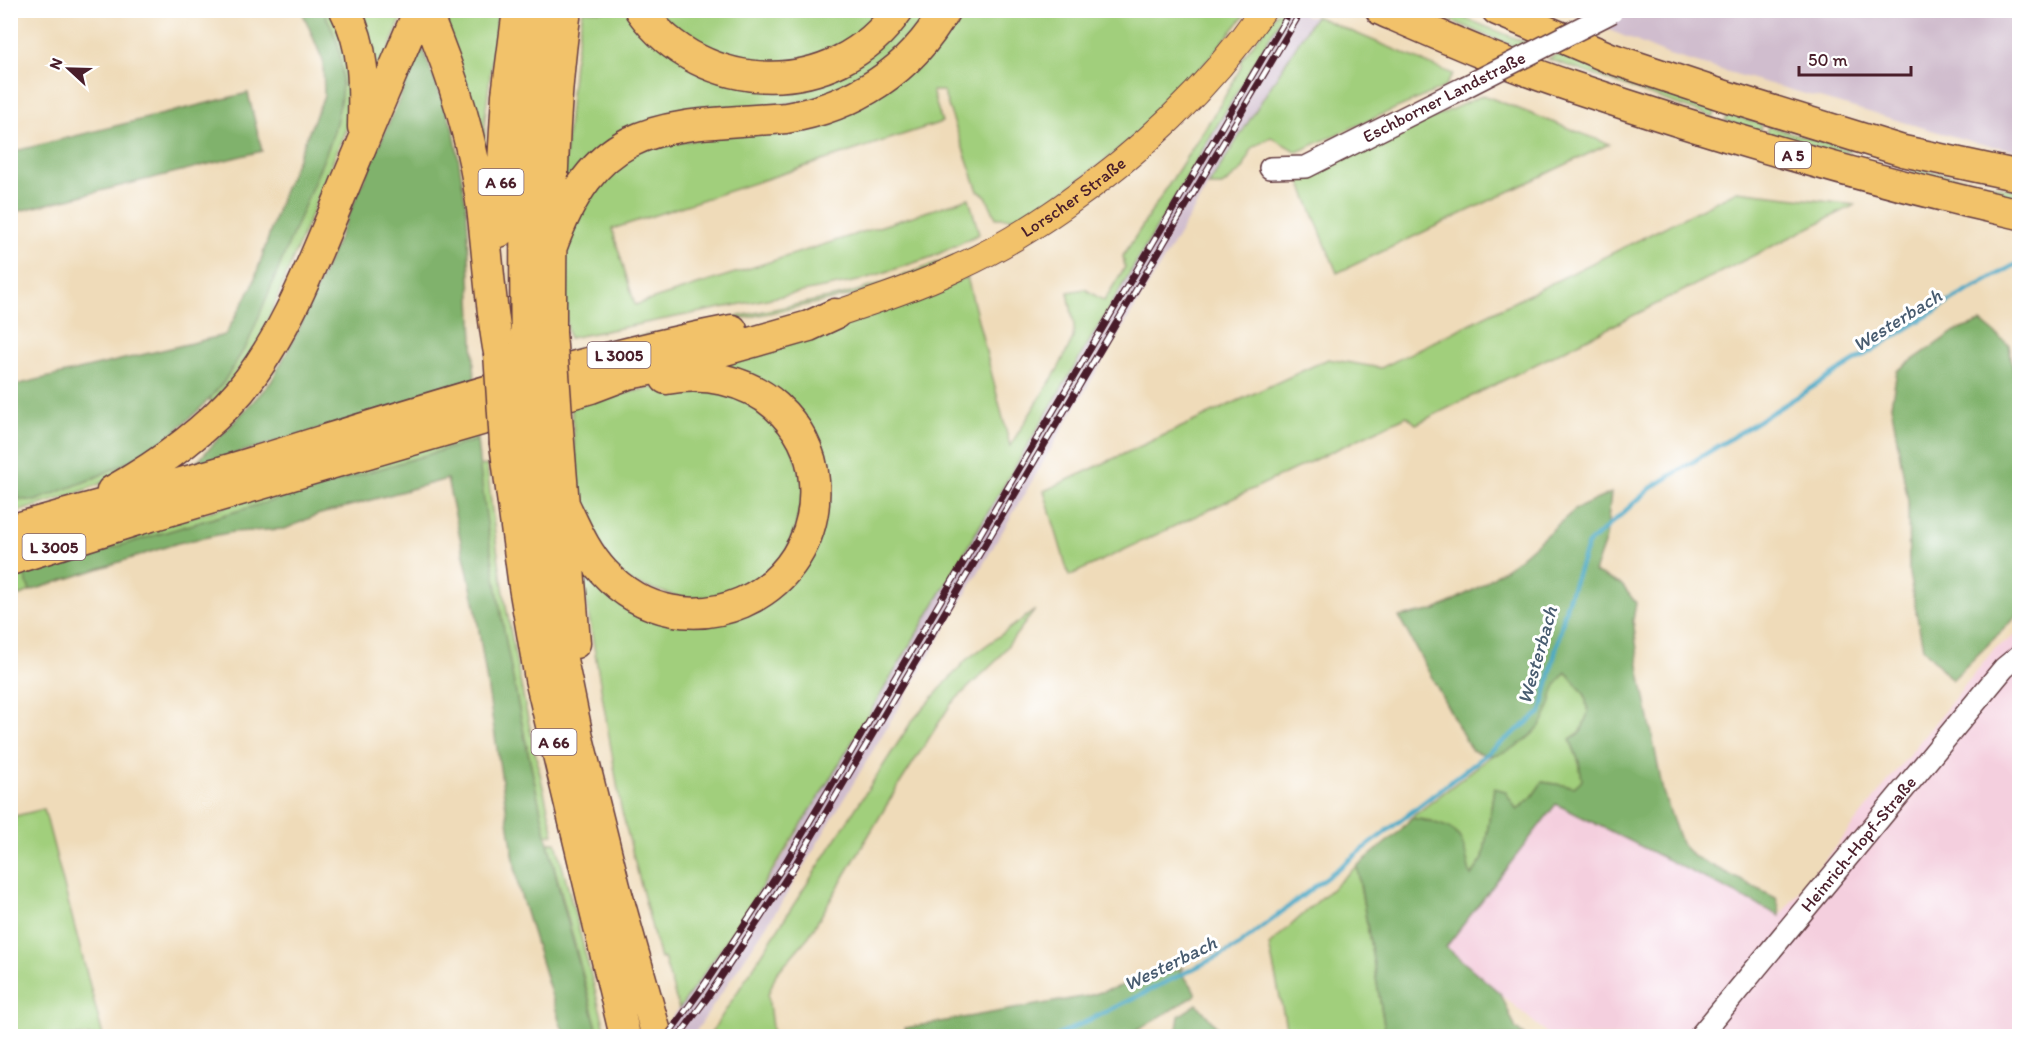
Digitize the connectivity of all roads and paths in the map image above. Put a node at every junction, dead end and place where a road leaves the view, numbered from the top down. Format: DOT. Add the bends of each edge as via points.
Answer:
graph roads {
  1 [pos="345,10"];
  2 [pos="518,10"];
  3 [pos="544,10"];
  4 [pos="566,10"];
  5 [pos="640,10"];
  6 [pos="898,10"];
  7 [pos="945,10"];
  8 [pos="1263,10"];
  9 [pos="1381,10"];
  10 [pos="1497,10"];
  11 [pos="1613,11"];
  12 [pos="426,19"];
  13 [pos="362,144"];
  14 [pos="1269,168"];
  15 [pos="2019,176"];
  16 [pos="2019,214"];
  17 [pos="551,249"];
  18 [pos="836,314"];
  19 [pos="539,337"];
  20 [pos="499,354"];
  21 [pos="591,388"];
  22 [pos="531,437"];
  23 [pos="565,506"];
  24 [pos="77,511"];
  25 [pos="10,530"];
  26 [pos="10,560"];
  27 [pos="2019,656"];
  28 [pos="579,742"];
  29 [pos="654,1026"];
  30 [pos="625,1036"];
  31 [pos="1700,1036"];
  1 -- 13 [label="highway" via="362,57"];
  2 -- 20 [label="highway, A 66" via="502,157"];
  3 -- 19 [label="highway, A 66" via="526,175 524,275"];
  4 -- 17 [label="highway" via="553,135"];
  5 -- 6 [label="highway" via="669,43 696,59 740,75 772,78 804,74 848,56 877,35"];
  7 -- 17 [label="highway" via="931,33 896,70 837,105 786,118 670,128 617,149 595,167 577,192"];
  8 -- 18 [label="main road, Lorscher Straße" via="1202,87 1139,150 1103,178 996,249 918,285"];
  9 -- 16 [label="highway, A 5" via="1569,86 1872,178"];
  10 -- 15 [label="highway, A 5" via="1610,58 1722,95 1903,150"];
  11 -- 14 [label="street, Eschborner Landstraße, bridge" via="1306,167"];
  12 -- 13 [label="highway"];
  12 -- 20 [label="highway" via="457,97 471,148"];
  13 -- 24 [label="highway" via="303,284 256,369 223,410 190,441"];
  17 -- 19 [label="highway"];
  18 -- 21 [label="highway, L 3005" via="809,327 628,374"];
  18 -- 24 [label="highway, L 3005" via="808,315 611,357"];
  19 -- 22 [label="highway, bridge"];
  20 -- 22 [label="highway, A 66, bridge"];
  21 -- 23 [label="highway" via="701,376 756,392 789,417 809,454 815,495 813,516 798,554 771,586 735,607 694,614 653,606 617,586 590,554"];
  21 -- 26 [label="highway, L 3005"];
  22 -- 23 [label="highway"];
  22 -- 28 [label="highway, A 66" via="550,601"];
  22 -- 30 [label="highway, A 66" via="524,587 540,679"];
  23 -- 28 [label="highway"];
  24 -- 25 [label="highway, L 3005"];
  27 -- 31 [label="street, Heinrich-Hopf-Straße" via="2004,668"];
  28 -- 29 [label="highway, A 66"];
}
